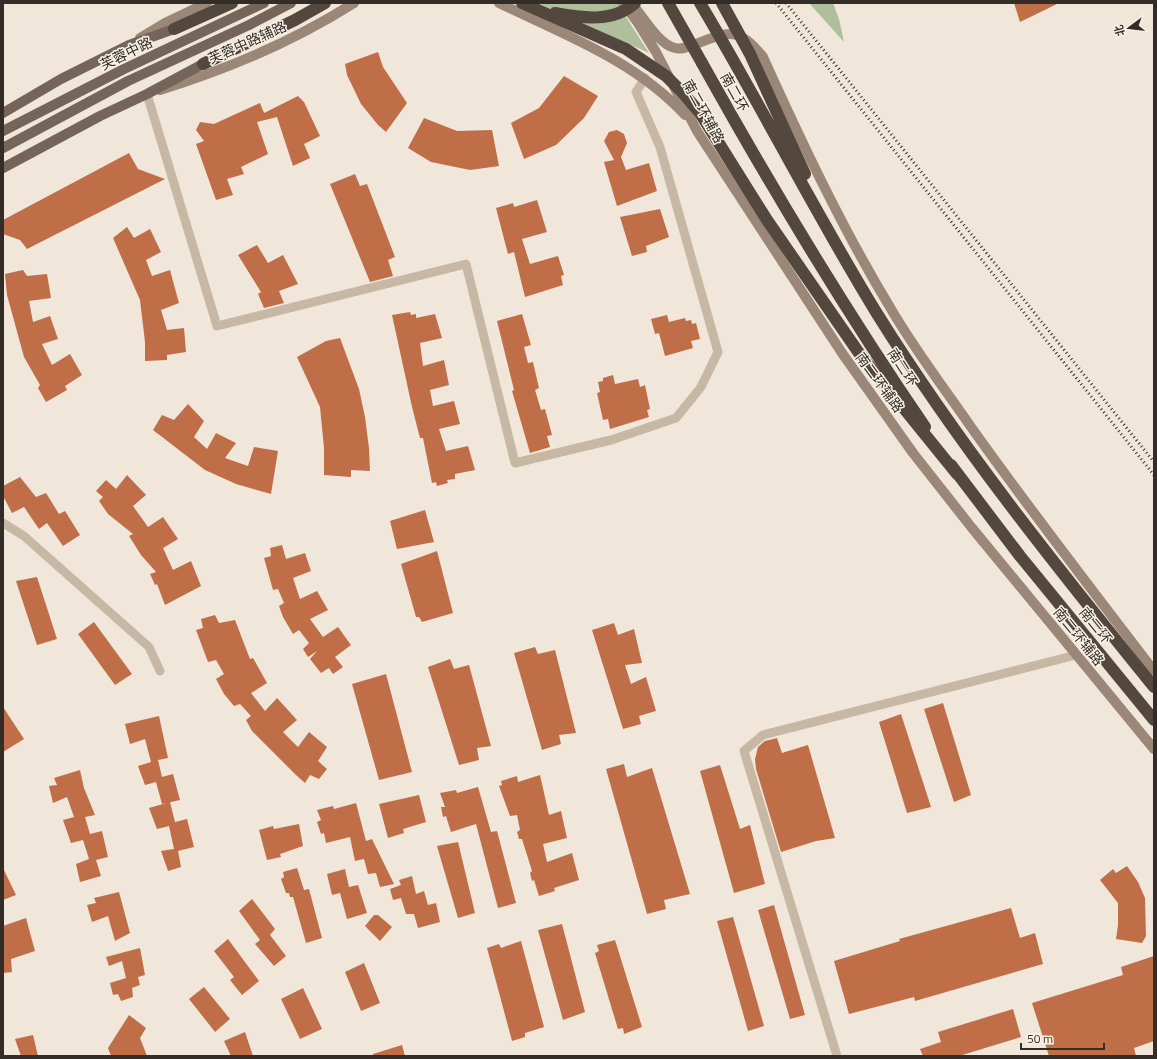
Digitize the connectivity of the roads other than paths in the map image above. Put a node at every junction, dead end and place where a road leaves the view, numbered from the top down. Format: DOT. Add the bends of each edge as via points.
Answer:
graph roads {
  1 [pos="207,3"];
  2 [pos="232,3"];
  3 [pos="264,3"];
  4 [pos="291,3"];
  5 [pos="325,3"];
  6 [pos="354,3"];
  7 [pos="500,3"];
  8 [pos="623,3"];
  9 [pos="631,3"];
  10 [pos="634,3"];
  11 [pos="668,3"];
  12 [pos="700,3"];
  13 [pos="722,3"];
  14 [pos="528,5"];
  15 [pos="174,29"];
  16 [pos="129,45"];
  17 [pos="203,64"];
  18 [pos="645,78"];
  19 [pos="147,94"];
  20 [pos="3,113"];
  21 [pos="3,131"];
  22 [pos="697,131"];
  23 [pos="3,148"];
  24 [pos="3,168"];
  25 [pos="833,237"];
  26 [pos="958,474"];
  27 [pos="3,523"];
  28 [pos="1076,654"];
  29 [pos="160,671"];
  30 [pos="1154,671"];
  31 [pos="1154,687"];
  32 [pos="1154,720"];
  33 [pos="1154,749"];
  34 [pos="837,1056"];
  1 -- 16 [label="street" via="165,23"];
  2 -- 15 [label="highway"];
  3 -- 21 [label="main road, 芙蓉中路"];
  4 -- 23 [label="main road, 芙蓉中路" via="74,109"];
  5 -- 17 [label="highway" via="296,20"];
  6 -- 19 [label="street, 芙蓉中路辅路" via="332,17 239,62 208,75"];
  7 -- 18 [label="street"];
  8 -- 22 [label="street, 南二环辅路" via="656,52"];
  9 -- 30 [label="street" via="659,36 675,49 725,33 745,39 754,45 763,57 847,232 891,310 1001,469"];
  10 -- 14 [label="highway, bridge" via="621,13 604,17 578,17"];
  11 -- 26 [label="highway, 南二环, bridge" via="746,143 807,243 904,396"];
  12 -- 25 [label="highway, 南二环, bridge"];
  13 -- 25 [label="highway, bridge" via="756,68"];
  14 -- 26 [label="highway, bridge" via="626,49 666,76 683,93 700,113 767,220 859,354"];
  15 -- 16 [label="main road"];
  16 -- 20 [label="main road" via="61,79"];
  17 -- 19 [label="main road"];
  18 -- 19 [label="street" via="636,92 660,147 718,352 701,387 676,418 611,440 515,463 466,264 217,326"];
  18 -- 22 [label="street" via="676,105"];
  19 -- 24 [label="main road"];
  22 -- 28 [label="street, 南二环辅路" via="842,353 913,453"];
  25 -- 31 [label="highway, 南二环, bridge" via="876,312 994,483"];
  26 -- 32 [label="highway, 南二环" via="1020,556"];
  27 -- 29 [label="street" via="24,536 149,647"];
  28 -- 33 [label="street, 南二环辅路"];
  28 -- 34 [label="street" via="763,735 744,751"];
}
